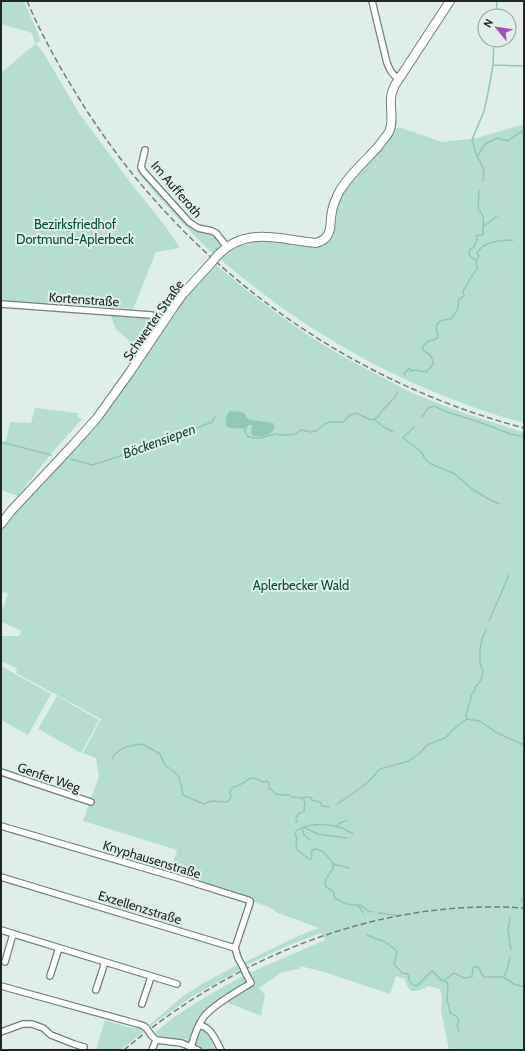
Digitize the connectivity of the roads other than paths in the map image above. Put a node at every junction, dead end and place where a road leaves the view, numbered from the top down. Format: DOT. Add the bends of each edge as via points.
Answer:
graph roads {
  1 [pos="372,1"];
  2 [pos="450,1"];
  3 [pos="399,79"];
  4 [pos="145,150"];
  5 [pos="227,248"];
  6 [pos="1,304"];
  7 [pos="164,320"];
  8 [pos="1,524"];
  9 [pos="1,772"];
  10 [pos="91,802"];
  11 [pos="1,826"];
  12 [pos="1,877"];
  13 [pos="1,930"];
  14 [pos="13,934"];
  15 [pos="59,948"];
  16 [pos="235,948"];
  17 [pos="5,962"];
  18 [pos="105,962"];
  19 [pos="50,976"];
  20 [pos="151,976"];
  21 [pos="177,984"];
  22 [pos="1,986"];
  23 [pos="96,990"];
  24 [pos="142,1004"];
  25 [pos="199,1025"];
  26 [pos="1,1032"];
  27 [pos="156,1040"];
  28 [pos="84,1047"];
  29 [pos="191,1047"];
  30 [pos="152,1050"];
  31 [pos="198,1050"];
  32 [pos="221,1050"];
  1 -- 3 [label="street" via="387,63 391,72"];
  2 -- 3 [label="street"];
  3 -- 5 [label="street, Schwerter Straße" via="391,94 392,123 389,132 340,191 333,207 330,232 325,240 316,243 254,237 239,240"];
  4 -- 5 [label="street, Im Aufferoth" via="141,167 143,171 189,222 198,228 216,233"];
  5 -- 7 [label="street, Schwerter Straße" via="183,294"];
  6 -- 7 [label="street, Kortenstraße" via="151,314"];
  7 -- 8 [label="street, Schwerter Straße" via="97,418"];
  9 -- 10 [label="street, Genfer Weg"];
  11 -- 16 [label="street, Knyphausenstraße" via="250,901"];
  12 -- 16 [label="street, Exzellenzstraße"];
  13 -- 14 [label="street"];
  14 -- 15 [label="street"];
  14 -- 17 [label="street"];
  15 -- 18 [label="street"];
  15 -- 19 [label="street"];
  16 -- 25 [label="street, bridge" via="251,983 208,1011"];
  18 -- 20 [label="street"];
  18 -- 23 [label="street"];
  20 -- 21 [label="street"];
  20 -- 24 [label="street"];
  22 -- 27 [label="street, bridge" via="144,1026"];
  25 -- 29 [label="street"];
  25 -- 32 [label="street" via="211,1032"];
  26 -- 28 [label="street" via="16,1026 32,1024 43,1028 51,1035"];
  27 -- 29 [label="street"];
  27 -- 30 [label="street"];
  29 -- 31 [label="street"];
}
